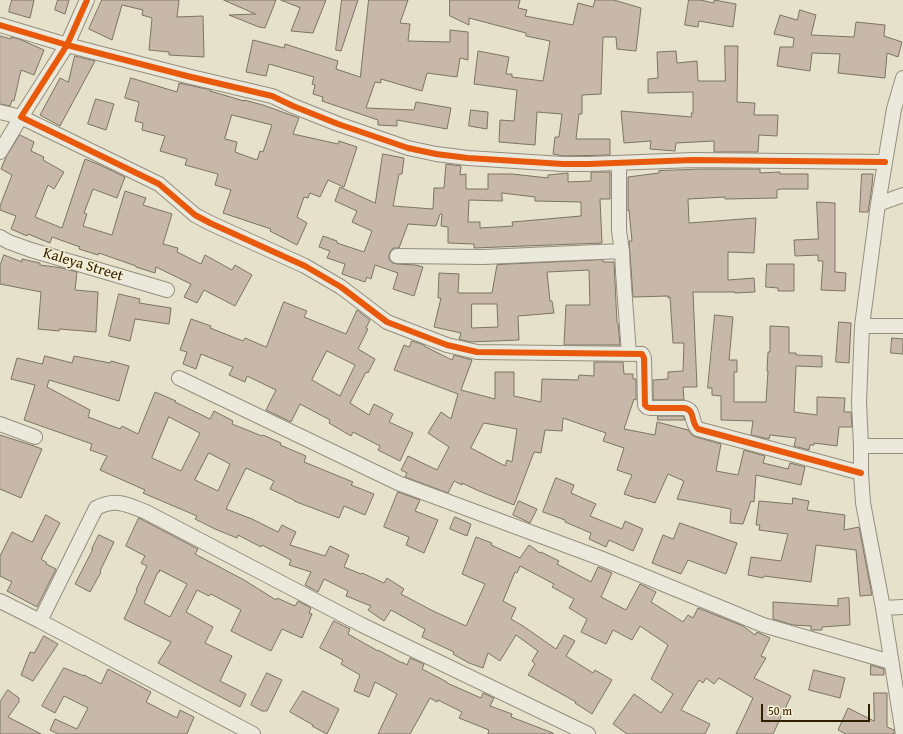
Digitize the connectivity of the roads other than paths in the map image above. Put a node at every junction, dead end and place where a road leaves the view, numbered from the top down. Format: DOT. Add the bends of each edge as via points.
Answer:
graph roads {
  1 [pos="87,0"];
  2 [pos="0,25"];
  3 [pos="67,45"];
  4 [pos="903,78"];
  5 [pos="0,112"];
  6 [pos="21,117"];
  7 [pos="0,152"];
  8 [pos="885,162"];
  9 [pos="619,163"];
  10 [pos="903,195"];
  11 [pos="878,204"];
  12 [pos="0,237"];
  13 [pos="622,251"];
  14 [pos="397,256"];
  15 [pos="167,290"];
  16 [pos="862,326"];
  17 [pos="903,326"];
  18 [pos="629,354"];
  19 [pos="179,378"];
  20 [pos="0,424"];
  21 [pos="35,437"];
  22 [pos="861,446"];
  23 [pos="903,446"];
  24 [pos="861,474"];
  25 [pos="0,601"];
  26 [pos="903,607"];
  27 [pos="883,608"];
  28 [pos="40,621"];
  29 [pos="891,662"];
  30 [pos="585,733"];
  31 [pos="253,734"];
  32 [pos="903,734"];
  1 -- 3 [label="street"];
  2 -- 3 [label="street"];
  3 -- 6 [label="street"];
  3 -- 9 [label="street" via="272,96 338,124 408,148 436,154 563,164"];
  4 -- 8 [label="street" via="894,109"];
  5 -- 6 [label="street"];
  6 -- 7 [label="street"];
  6 -- 18 [label="street" via="159,184 195,214 305,266 342,287 387,322 447,345 477,352"];
  8 -- 9 [label="street" via="693,160"];
  8 -- 11 [label="street"];
  9 -- 13 [label="street" via="619,231"];
  10 -- 11 [label="street"];
  11 -- 16 [label="street"];
  12 -- 15 [label="street, Kaleya Street" via="31,250"];
  13 -- 14 [label="street" via="483,257"];
  13 -- 18 [label="street"];
  16 -- 17 [label="street"];
  16 -- 22 [label="street" via="859,402"];
  18 -- 24 [label="street" via="642,354 644,358 647,407 689,409 698,429"];
  19 -- 29 [label="street" via="398,483 600,558 763,625"];
  20 -- 21 [label="street"];
  22 -- 23 [label="street"];
  22 -- 24 [label="street"];
  24 -- 27 [label="street" via="863,503"];
  25 -- 28 [label="street"];
  26 -- 27 [label="street"];
  27 -- 29 [label="street"];
  28 -- 30 [label="street" via="96,508 116,502 146,512 362,625"];
  28 -- 31 [label="street"];
  29 -- 32 [label="street"];
}
